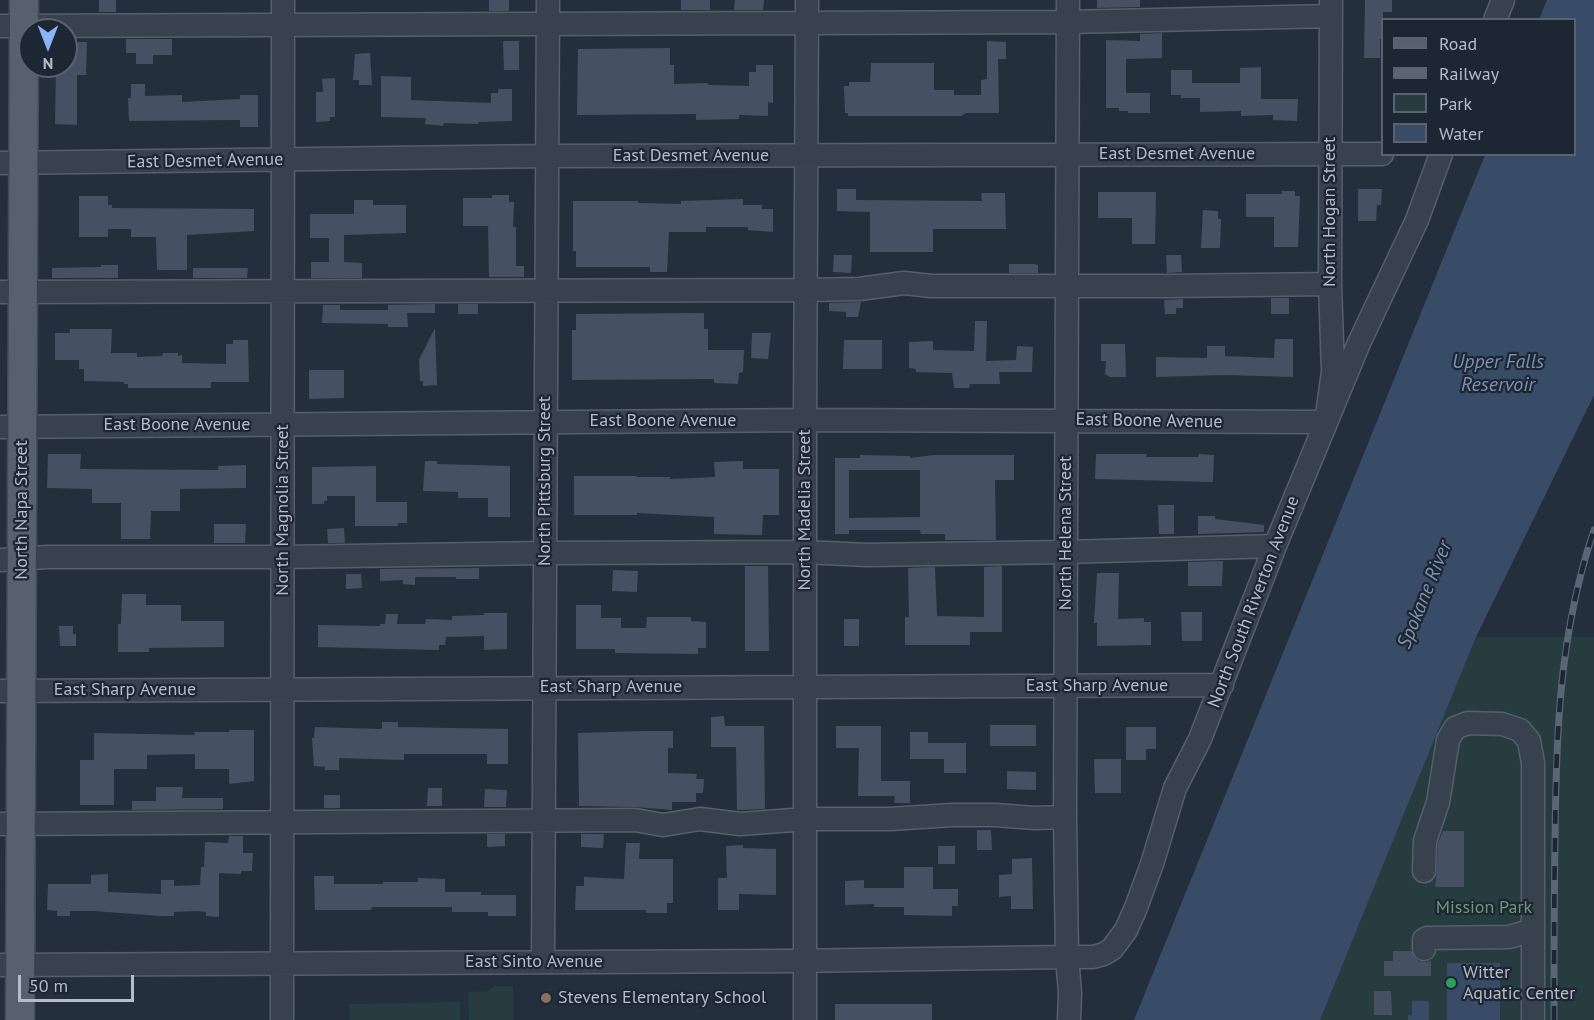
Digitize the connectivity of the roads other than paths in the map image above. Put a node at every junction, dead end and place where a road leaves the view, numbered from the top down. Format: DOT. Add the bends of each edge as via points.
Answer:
graph roads {
  1 [pos="283,0"];
  2 [pos="548,0"];
  3 [pos="807,0"];
  4 [pos="1503,0"];
  5 [pos="1331,8"];
  6 [pos="1067,11"];
  7 [pos="16,18"];
  8 [pos="1496,18"];
  9 [pos="807,23"];
  10 [pos="548,24"];
  11 [pos="283,26"];
  12 [pos="1329,153"];
  13 [pos="1067,154"];
  14 [pos="1381,154"];
  15 [pos="807,155"];
  16 [pos="548,156"];
  17 [pos="1440,156"];
  18 [pos="283,160"];
  19 [pos="12,163"];
  20 [pos="1330,284"];
  21 [pos="1067,286"];
  22 [pos="547,290"];
  23 [pos="806,290"];
  24 [pos="282,291"];
  25 [pos="12,292"];
  26 [pos="805,420"];
  27 [pos="1066,420"];
  28 [pos="544,422"];
  29 [pos="1326,422"];
  30 [pos="283,424"];
  31 [pos="11,427"];
  32 [pos="1275,546"];
  33 [pos="805,552"];
  34 [pos="1066,552"];
  35 [pos="545,553"];
  36 [pos="283,557"];
  37 [pos="11,560"];
  38 [pos="1222,685"];
  39 [pos="1066,686"];
  40 [pos="544,687"];
  41 [pos="806,687"];
  42 [pos="282,690"];
  43 [pos="11,691"];
  44 [pos="1065,817"];
  45 [pos="806,819"];
  46 [pos="545,820"];
  47 [pos="282,822"];
  48 [pos="11,824"];
  49 [pos="1424,871"];
  50 [pos="1533,930"];
  51 [pos="1424,949"];
  52 [pos="1067,957"];
  53 [pos="805,960"];
  54 [pos="543,962"];
  55 [pos="282,964"];
  56 [pos="10,965"];
  57 [pos="20,1020"];
  58 [pos="282,1020"];
  59 [pos="805,1020"];
  60 [pos="1069,1020"];
  61 [pos="1533,1020"];
  1 -- 11 [label="street, North Magnolia Street"];
  2 -- 10 [label="street, North Pittsburg Street"];
  3 -- 9 [label="street, North Madelia Street"];
  4 -- 8 [label="street"];
  5 -- 6 [label="street"];
  5 -- 12 [label="street, North Hogan Street"];
  6 -- 9 [label="street"];
  6 -- 13 [label="street, North Helena Street"];
  7 -- 11 [label="street"];
  7 -- 19 [label="main road, North Napa Street"];
  9 -- 10 [label="street"];
  9 -- 15 [label="street, North Madelia Street"];
  10 -- 11 [label="street"];
  10 -- 16 [label="street, North Pittsburg Street"];
  11 -- 18 [label="street, North Magnolia Street"];
  12 -- 13 [label="street, East Desmet Avenue"];
  12 -- 14 [label="street, East Desmet Avenue"];
  12 -- 20 [label="street, North Hogan Street"];
  13 -- 15 [label="street, East Desmet Avenue"];
  13 -- 21 [label="street, North Helena Street"];
  15 -- 16 [label="street, East Desmet Avenue"];
  15 -- 23 [label="street, North Madelia Street"];
  16 -- 18 [label="street, East Desmet Avenue"];
  16 -- 22 [label="street, North Pittsburg Street"];
  17 -- 29 [label="street, North South Riverton Avenue" via="1417,220"];
  18 -- 19 [label="street, East Desmet Avenue"];
  18 -- 24 [label="street, North Magnolia Street"];
  19 -- 25 [label="main road, North Napa Street"];
  20 -- 21 [label="street"];
  20 -- 29 [label="street, North Hogan Street" via="1333,372"];
  21 -- 23 [label="street" via="904,283"];
  21 -- 27 [label="street, North Helena Street"];
  22 -- 23 [label="street"];
  22 -- 24 [label="street"];
  22 -- 28 [label="street, North Pittsburg Street"];
  23 -- 26 [label="street, North Madelia Street"];
  24 -- 25 [label="street"];
  24 -- 30 [label="street, North Magnolia Street"];
  25 -- 31 [label="main road, North Napa Street"];
  26 -- 27 [label="street, East Boone Avenue"];
  26 -- 28 [label="street, East Boone Avenue"];
  26 -- 33 [label="street, North Madelia Street"];
  27 -- 29 [label="street, East Boone Avenue"];
  27 -- 34 [label="street, North Helena Street"];
  28 -- 30 [label="street, East Boone Avenue"];
  28 -- 35 [label="street, North Pittsburg Street"];
  29 -- 32 [label="street, North South Riverton Avenue"];
  30 -- 31 [label="street, East Boone Avenue"];
  30 -- 36 [label="street, North Magnolia Street"];
  31 -- 37 [label="main road, North Napa Street"];
  32 -- 34 [label="street"];
  32 -- 38 [label="street, North South Riverton Avenue"];
  33 -- 34 [label="street"];
  33 -- 35 [label="street"];
  33 -- 41 [label="street, North Madelia Street"];
  34 -- 39 [label="street, North Helena Street"];
  35 -- 36 [label="street"];
  35 -- 40 [label="street, North Pittsburg Street"];
  36 -- 37 [label="street" via="47,556"];
  36 -- 42 [label="street, North Magnolia Street"];
  37 -- 43 [label="main road, North Napa Street"];
  38 -- 39 [label="street, East Sharp Avenue"];
  38 -- 52 [label="street, North South Riverton Avenue" via="1175,788 1152,864 1126,930 1104,954"];
  39 -- 41 [label="street, East Sharp Avenue"];
  39 -- 44 [label="street, North Helena Street"];
  40 -- 41 [label="street, East Sharp Avenue"];
  40 -- 42 [label="street, East Sharp Avenue"];
  40 -- 46 [label="street, North Pittsburg Street"];
  41 -- 45 [label="street, North Madelia Street"];
  42 -- 43 [label="street, East Sharp Avenue"];
  42 -- 47 [label="street, North Magnolia Street"];
  43 -- 48 [label="main road, North Napa Street"];
  44 -- 45 [label="street" via="995,814"];
  44 -- 52 [label="street, North Helena Street"];
  45 -- 46 [label="street" via="740,824 700,819 663,825 635,820"];
  45 -- 53 [label="street, North Madelia Street"];
  46 -- 47 [label="street"];
  46 -- 54 [label="street, North Pittsburg Street"];
  47 -- 48 [label="street"];
  47 -- 55 [label="street, North Magnolia Street"];
  48 -- 56 [label="main road, North Napa Street"];
  49 -- 50 [label="street" via="1425,841 1438,802 1448,740 1455,728 1480,723 1520,730 1529,741 1533,763"];
  50 -- 51 [label="street" via="1509,937 1427,938"];
  50 -- 61 [label="street"];
  52 -- 53 [label="street, East Sinto Avenue"];
  52 -- 60 [label="street"];
  53 -- 54 [label="street, East Sinto Avenue"];
  53 -- 59 [label="street, North Madelia Street"];
  54 -- 55 [label="street, East Sinto Avenue"];
  55 -- 56 [label="street, East Sinto Avenue"];
  55 -- 58 [label="street, North Magnolia Street"];
  56 -- 57 [label="main road, North Napa Street"];
}
